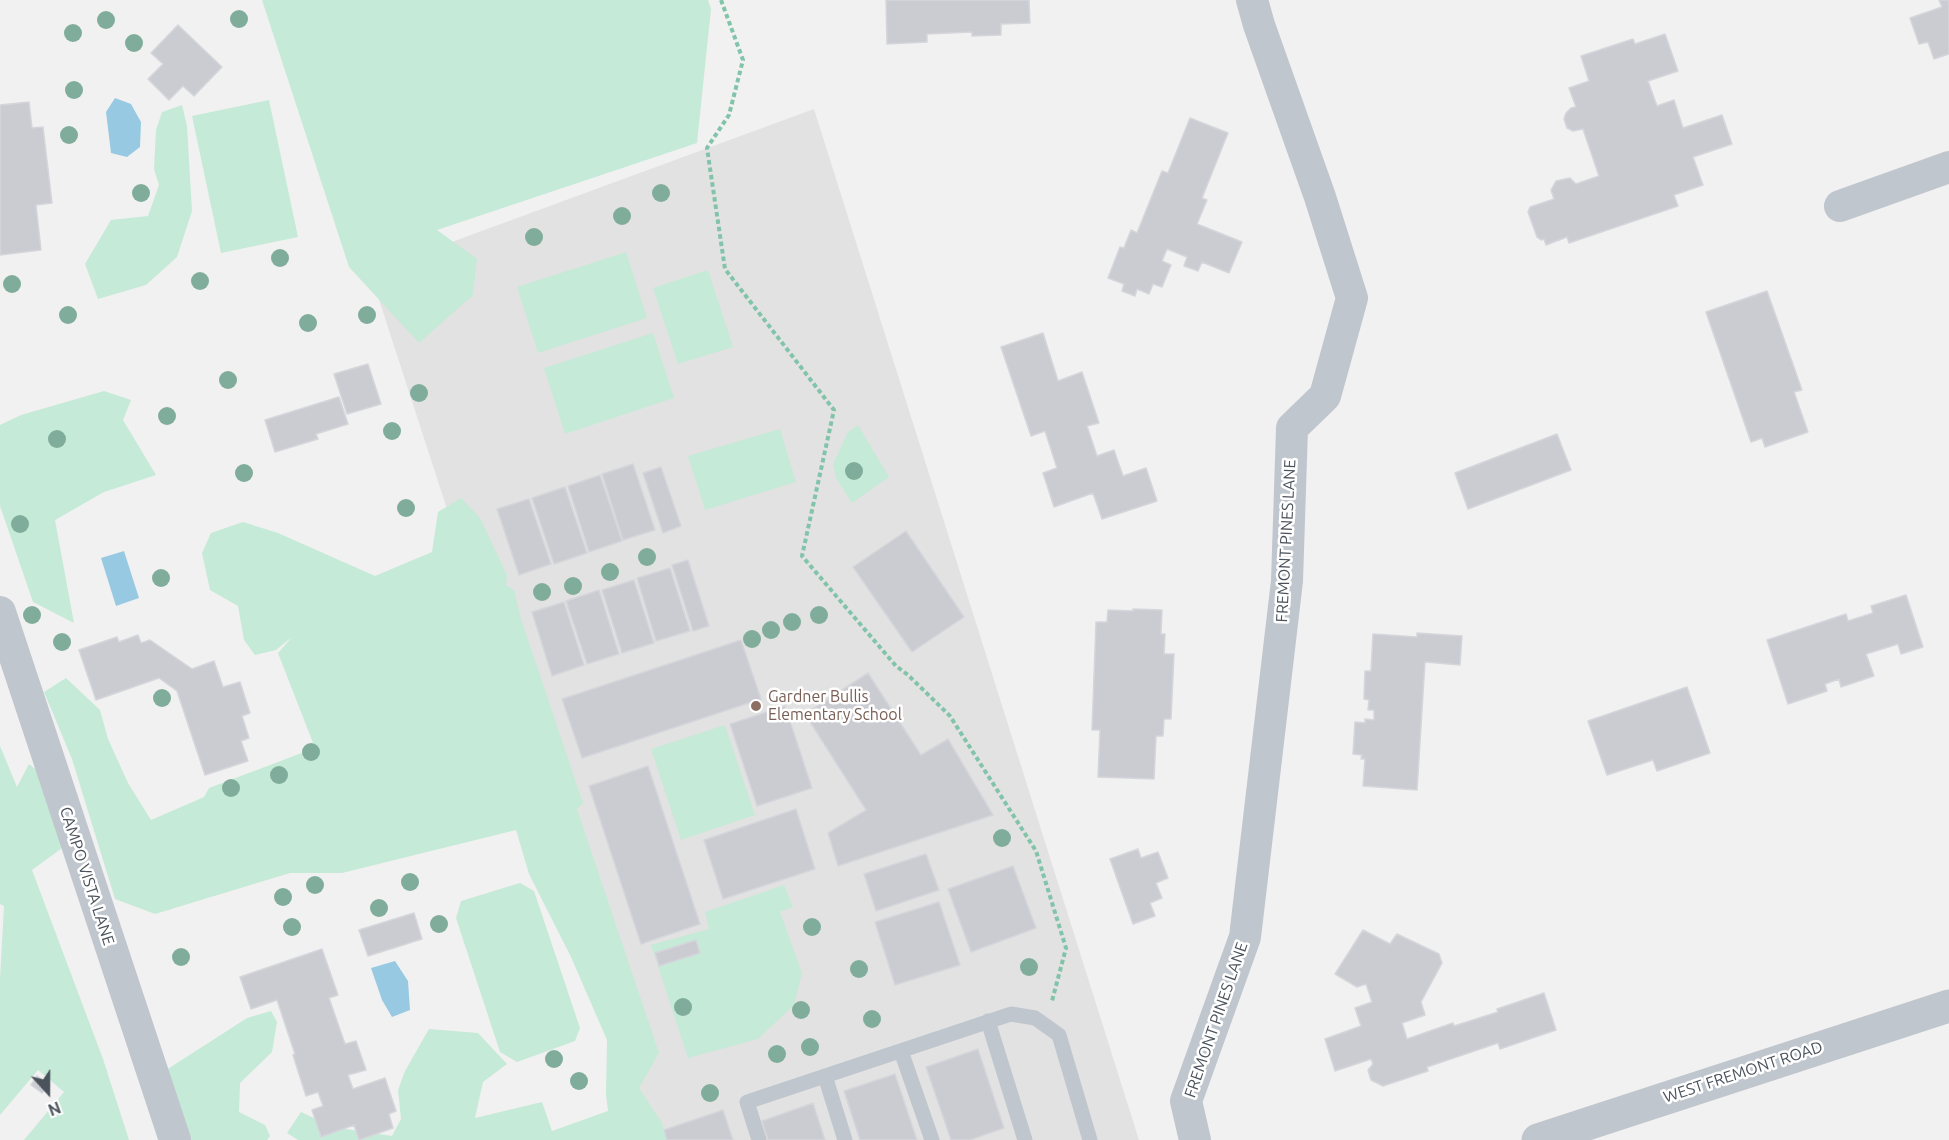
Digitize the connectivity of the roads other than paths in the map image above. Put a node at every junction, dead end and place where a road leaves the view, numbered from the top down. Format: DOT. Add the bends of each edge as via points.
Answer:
graph roads {
  1 [pos="1252,0"];
  2 [pos="1949,167"];
  3 [pos="1840,206"];
  4 [pos="0,612"];
  5 [pos="1949,1006"];
  6 [pos="988,1021"];
  7 [pos="901,1051"];
  8 [pos="825,1076"];
  9 [pos="175,1140"];
  10 [pos="759,1140"];
  11 [pos="845,1140"];
  12 [pos="932,1140"];
  13 [pos="1025,1140"];
  14 [pos="1090,1140"];
  15 [pos="1195,1140"];
  16 [pos="1538,1140"];
  1 -- 15 [label="street, FREMONT PINES LANE" via="1353,298 1325,396 1292,428 1287,582 1245,937 1186,1101"];
  2 -- 3 [label="street"];
  4 -- 9 [label="street, CAMPO VISTA LANE"];
  5 -- 16 [label="street, WEST FREMONT ROAD"];
  6 -- 7 [label="lane"];
  6 -- 13 [label="lane"];
  6 -- 14 [label="lane" via="1011,1014 1035,1018 1059,1035"];
  7 -- 8 [label="lane"];
  7 -- 12 [label="lane"];
  8 -- 10 [label="lane" via="747,1102"];
  8 -- 11 [label="lane"];
}
